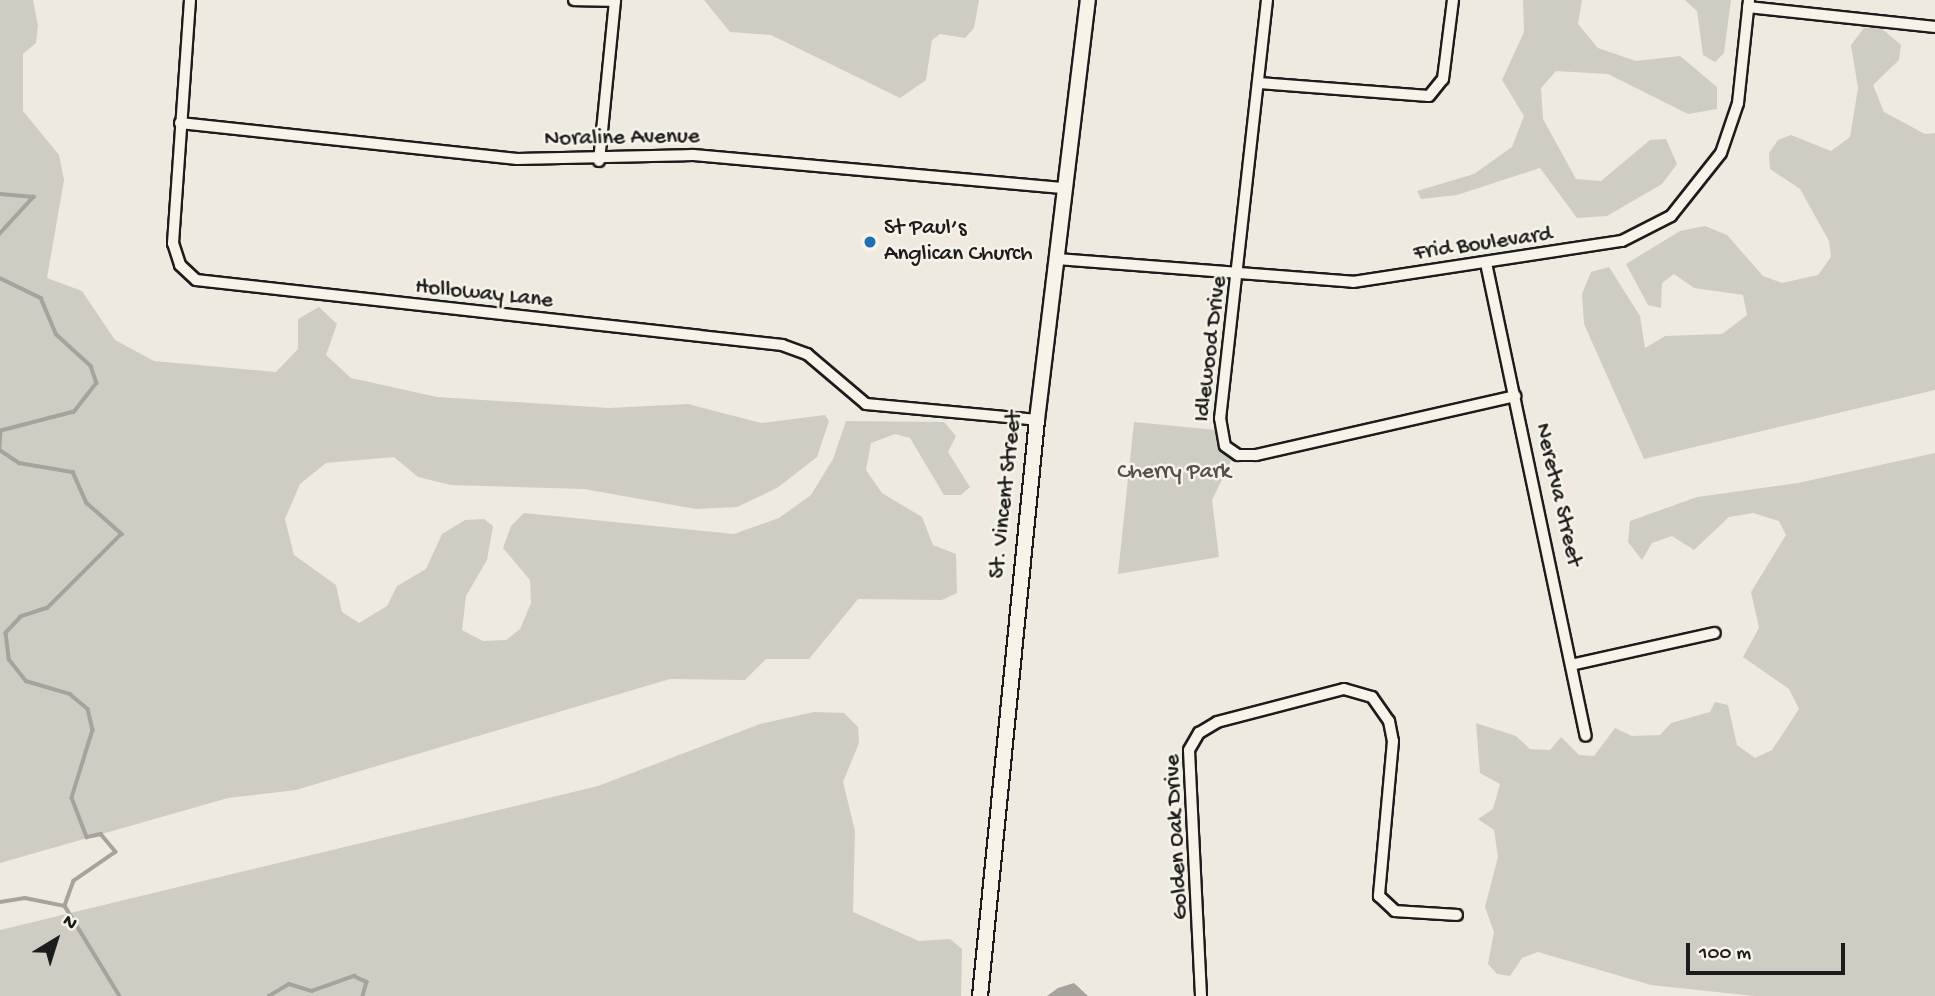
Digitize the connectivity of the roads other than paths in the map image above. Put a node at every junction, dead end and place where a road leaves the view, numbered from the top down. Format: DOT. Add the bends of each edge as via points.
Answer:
graph roads {
  1 [pos="190,0"];
  2 [pos="574,0"];
  3 [pos="1088,0"];
  4 [pos="1267,0"];
  5 [pos="1453,0"];
  6 [pos="615,1"];
  7 [pos="1748,3"];
  8 [pos="1935,27"];
  9 [pos="1259,83"];
  10 [pos="180,123"];
  11 [pos="599,161"];
  12 [pos="1066,188"];
  13 [pos="1057,259"];
  14 [pos="1486,264"];
  15 [pos="1240,275"];
  16 [pos="1515,396"];
  17 [pos="1037,420"];
  18 [pos="1715,633"];
  19 [pos="1575,664"];
  20 [pos="1586,736"];
  21 [pos="1457,915"];
  22 [pos="980,996"];
  23 [pos="1201,996"];
  1 -- 10 [label="street, Holloway Lane"];
  2 -- 6 [label="street"];
  3 -- 12 [label="street, St. Vincent Street"];
  4 -- 9 [label="street, Idlewood Drive"];
  5 -- 9 [label="street" via="1443,79 1429,96"];
  6 -- 11 [label="street"];
  7 -- 8 [label="street"];
  7 -- 14 [label="street, Frid Boulevard" via="1731,129 1711,172 1685,204 1622,241"];
  9 -- 15 [label="street, Idlewood Drive"];
  10 -- 11 [label="street, Noraline Avenue" via="517,159"];
  10 -- 17 [label="street, Holloway Lane" via="174,254 187,273 207,285 782,345 807,354 866,404"];
  11 -- 12 [label="street, Noraline Avenue" via="693,155"];
  12 -- 13 [label="street, St. Vincent Street"];
  13 -- 15 [label="street, Frid Boulevard"];
  13 -- 17 [label="street, St. Vincent Street"];
  14 -- 15 [label="street, Frid Boulevard" via="1353,282"];
  14 -- 16 [label="street, Neretva Street"];
  15 -- 16 [label="street, Idlewood Drive" via="1220,428 1238,455"];
  16 -- 19 [label="street, Neretva Street"];
  17 -- 22 [label="street, St. Vincent Street"];
  18 -- 19 [label="street"];
  19 -- 20 [label="street, Neretva Street"];
  21 -- 23 [label="street, Golden Oak Drive" via="1395,911 1378,896 1392,741 1389,722 1372,696 1344,689 1217,722 1199,733 1189,750"];
}
